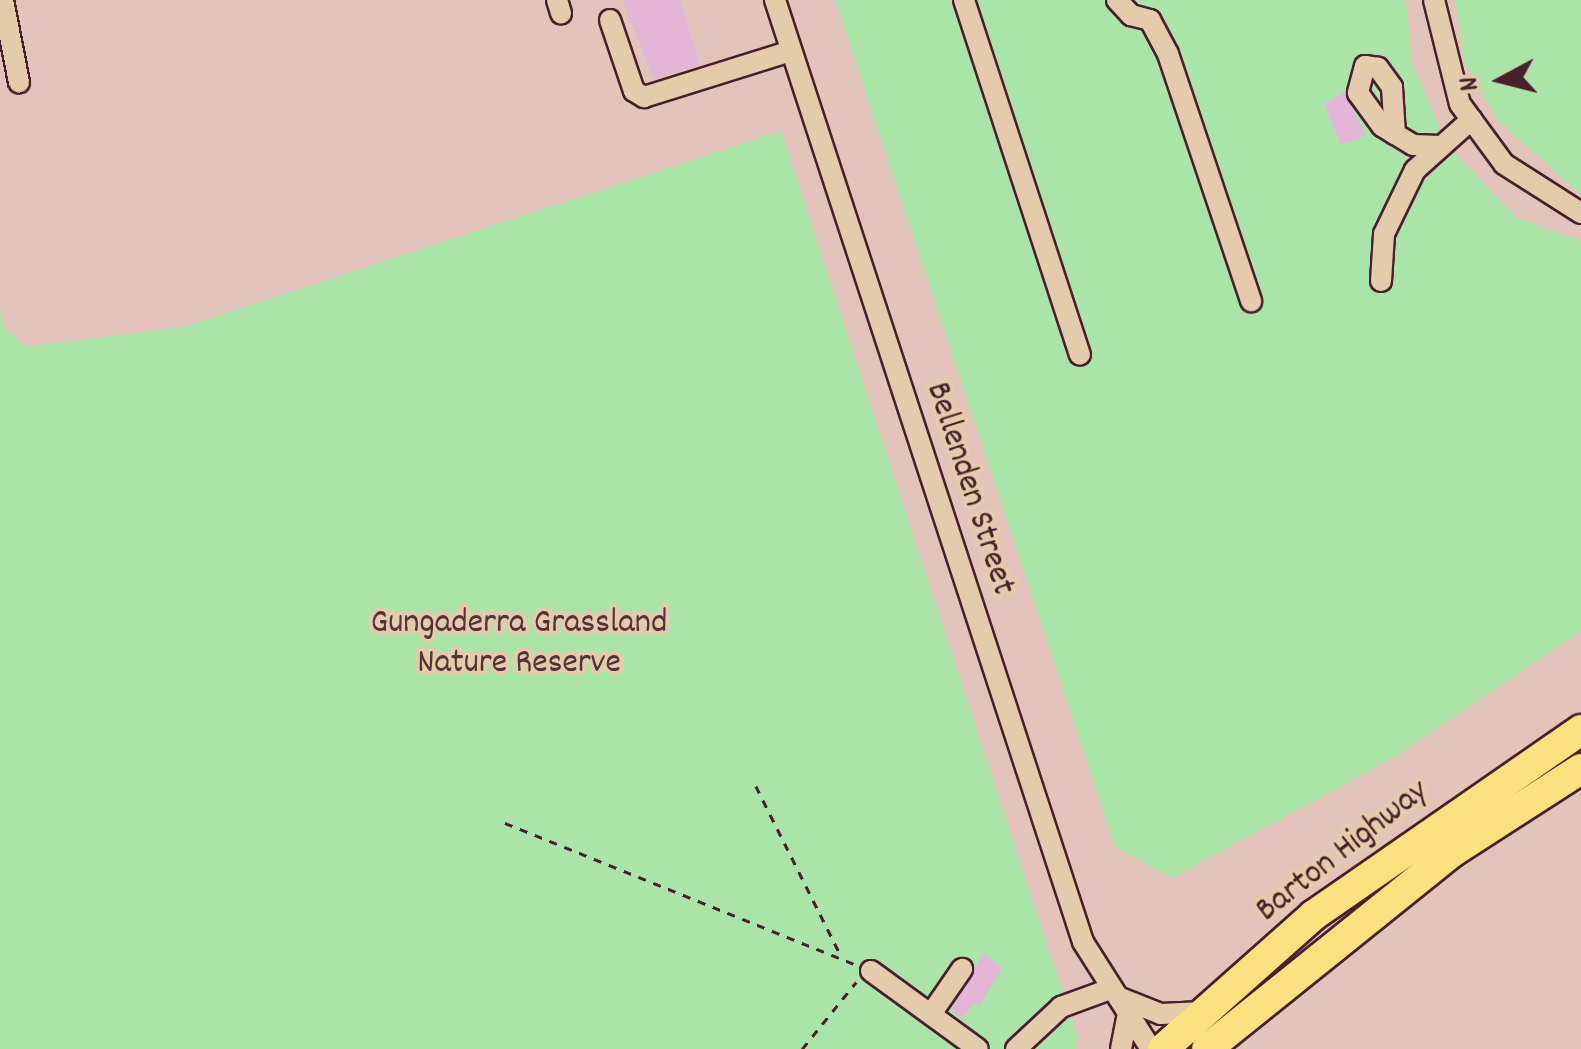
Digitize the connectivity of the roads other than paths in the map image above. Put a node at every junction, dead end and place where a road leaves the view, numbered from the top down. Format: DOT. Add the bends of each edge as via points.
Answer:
graph roads {
  1 [pos="2,0"];
  2 [pos="775,0"];
  3 [pos="964,0"];
  4 [pos="1117,0"];
  5 [pos="1434,0"];
  6 [pos="610,20"];
  7 [pos="791,51"];
  8 [pos="19,82"];
  9 [pos="1472,119"];
  10 [pos="1395,134"];
  11 [pos="1440,146"];
  12 [pos="1581,212"];
  13 [pos="1381,281"];
  14 [pos="1251,301"];
  15 [pos="1080,355"];
  16 [pos="1581,730"];
  17 [pos="1581,769"];
  18 [pos="962,968"];
  19 [pos="872,972"];
  20 [pos="1114,993"];
  21 [pos="931,1014"];
  22 [pos="1126,1018"];
  23 [pos="1214,1030"];
  24 [pos="978,1049"];
  25 [pos="1016,1049"];
  26 [pos="1121,1049"];
  27 [pos="1151,1049"];
  28 [pos="1162,1049"];
  29 [pos="1192,1049"];
  1 -- 8 [label="street"];
  2 -- 7 [label="street, Bellenden Street"];
  3 -- 15 [label="street"];
  4 -- 14 [label="street" via="1132,15 1150,20 1168,54"];
  5 -- 9 [label="street" via="1446,66"];
  6 -- 7 [label="street" via="634,91 644,98"];
  7 -- 20 [label="street, Bellenden Street" via="1083,942"];
  9 -- 11 [label="street"];
  9 -- 12 [label="street" via="1504,164"];
  10 -- 11 [label="street" via="1413,145"];
  11 -- 13 [label="street" via="1398,200 1378,259"];
  16 -- 23 [label="highway, Barton Highway" via="1314,915"];
  17 -- 23 [label="highway, Barton Highway" via="1452,852"];
  18 -- 21 [label="street"];
  19 -- 21 [label="street"];
  20 -- 22 [label="street, Bellenden Street"];
  20 -- 23 [label="street"];
  20 -- 25 [label="street" via="1062,1006"];
  20 -- 28 [label="street, Bellenden Street"];
  21 -- 24 [label="street"];
  22 -- 26 [label="street"];
  22 -- 27 [label="street, Bellenden Street"];
  23 -- 28 [label="highway, Barton Highway"];
  23 -- 29 [label="highway"];
}
